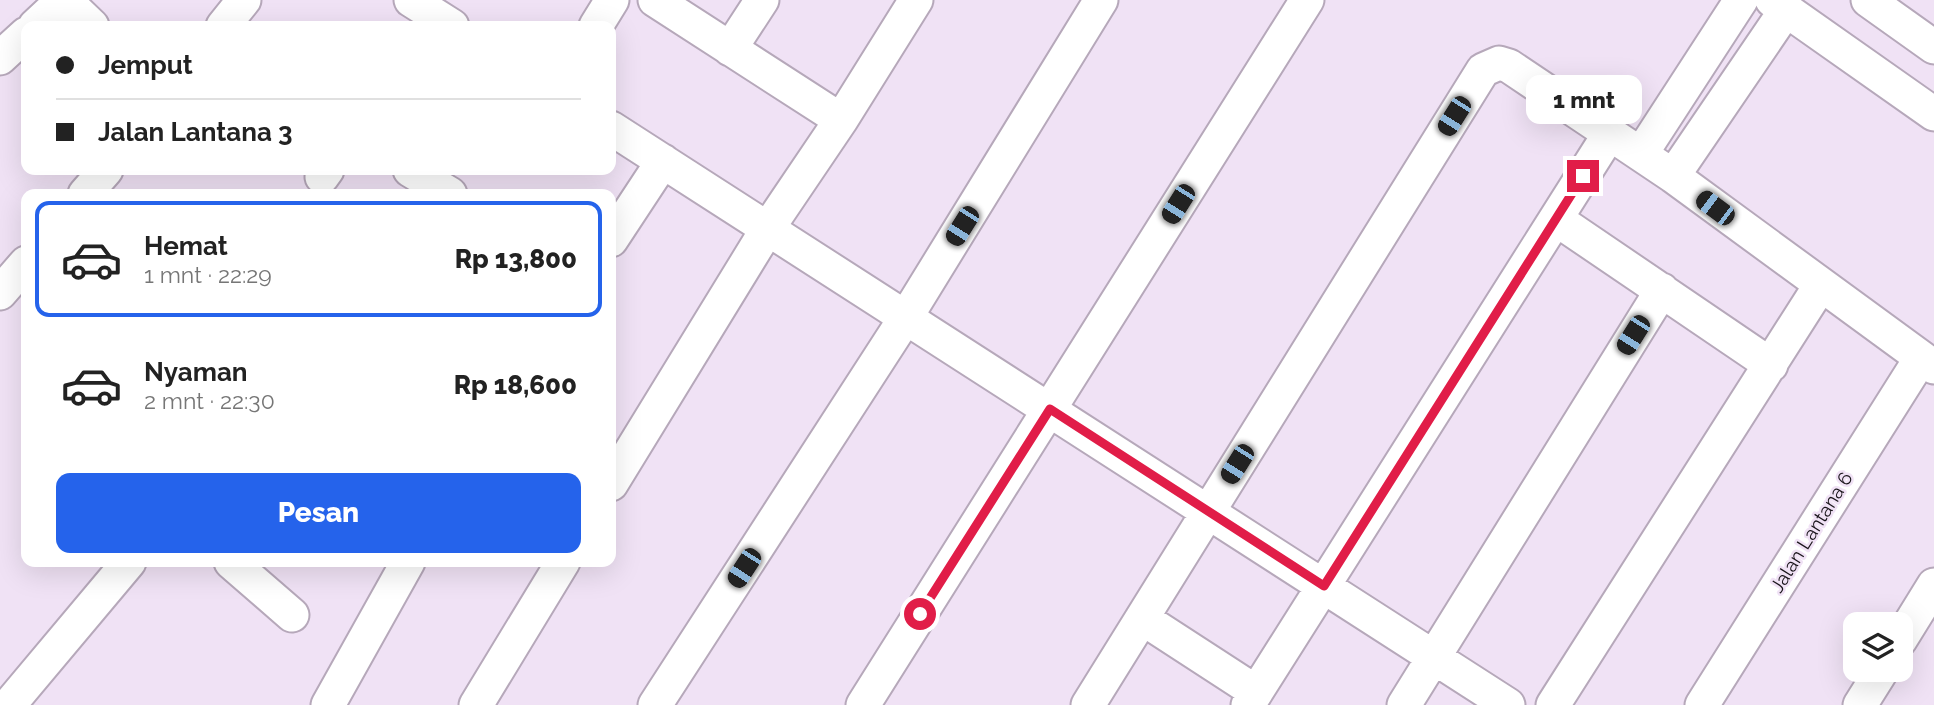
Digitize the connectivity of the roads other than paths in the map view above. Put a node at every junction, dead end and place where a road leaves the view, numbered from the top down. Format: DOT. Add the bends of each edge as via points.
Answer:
graph roads {
  1 [pos="64,0"];
  2 [pos="244,0"];
  3 [pos="612,0"];
  4 [pos="655,0"];
  5 [pos="762,0"];
  6 [pos="916,0"];
  7 [pos="1101,0"];
  8 [pos="1307,0"];
  9 [pos="1741,0"];
  10 [pos="1868,0"];
  11 [pos="1779,5"];
  12 [pos="41,21"];
  13 [pos="87,21"];
  14 [pos="227,21"];
  15 [pos="599,21"];
  16 [pos="21,39"];
  17 [pos="1934,47"];
  18 [pos="730,49"];
  19 [pos="0,58"];
  20 [pos="1934,114"];
  21 [pos="841,120"];
  22 [pos="616,131"];
  23 [pos="1610,133"];
  24 [pos="1641,154"];
  25 [pos="663,162"];
  26 [pos="102,175"];
  27 [pos="418,175"];
  28 [pos="1673,176"];
  29 [pos="89,189"];
  30 [pos="442,189"];
  31 [pos="1556,219"];
  32 [pos="768,228"];
  33 [pos="616,232"];
  34 [pos="21,269"];
  35 [pos="1819,286"];
  36 [pos="1662,290"];
  37 [pos="0,293"];
  38 [pos="906,317"];
  39 [pos="1928,363"];
  40 [pos="1771,365"];
  41 [pos="1050,409"];
  42 [pos="616,476"];
  43 [pos="1208,510"];
  44 [pos="125,567"];
  45 [pos="237,567"];
  46 [pos="405,567"];
  47 [pos="560,567"];
  48 [pos="1934,585"];
  49 [pos="1324,586"];
  50 [pos="292,615"];
  51 [pos="1142,618"];
  52 [pos="1913,619"];
  53 [pos="1434,657"];
  54 [pos="1874,682"];
  55 [pos="1252,699"];
  56 [pos="9,705"];
  57 [pos="328,705"];
  58 [pos="476,705"];
  59 [pos="655,705"];
  60 [pos="863,705"];
  61 [pos="1088,705"];
  62 [pos="1404,705"];
  63 [pos="1508,705"];
  64 [pos="1553,705"];
  65 [pos="1702,705"];
  66 [pos="1860,705"];
  1 -- 12 [label="street"];
  1 -- 13 [label="street"];
  2 -- 14 [label="street"];
  3 -- 15 [label="street"];
  4 -- 18 [label="street"];
  5 -- 18 [label="street"];
  6 -- 21 [label="street"];
  7 -- 38 [label="street"];
  8 -- 41 [label="street"];
  9 -- 24 [label="street"];
  10 -- 17 [label="street"];
  11 -- 20 [label="street"];
  11 -- 28 [label="street"];
  16 -- 19 [label="street"];
  18 -- 21 [label="street"];
  21 -- 32 [label="street"];
  22 -- 25 [label="street"];
  23 -- 24 [label="street"];
  23 -- 31 [label="street"];
  23 -- 43 [label="street" via="1509,66 1499,63 1483,70"];
  24 -- 28 [label="street"];
  25 -- 32 [label="street"];
  25 -- 33 [label="street"];
  26 -- 29 [label="street"];
  27 -- 30 [label="street"];
  28 -- 35 [label="street"];
  31 -- 36 [label="street"];
  31 -- 49 [label="street"];
  32 -- 38 [label="street"];
  32 -- 42 [label="street"];
  34 -- 37 [label="street"];
  35 -- 39 [label="street"];
  35 -- 40 [label="street"];
  36 -- 40 [label="street"];
  36 -- 53 [label="street"];
  38 -- 41 [label="street"];
  38 -- 59 [label="street"];
  39 -- 65 [label="street, Jalan Lantana 6"];
  40 -- 64 [label="street"];
  41 -- 43 [label="street"];
  41 -- 60 [label="street"];
  43 -- 49 [label="street"];
  43 -- 51 [label="street"];
  44 -- 56 [label="street"];
  45 -- 50 [label="street"];
  46 -- 57 [label="street"];
  47 -- 58 [label="street"];
  48 -- 52 [label="street"];
  49 -- 53 [label="street"];
  49 -- 55 [label="street"];
  51 -- 55 [label="street"];
  51 -- 61 [label="street"];
  53 -- 62 [label="street"];
  53 -- 63 [label="street"];
  54 -- 66 [label="street"];
}
